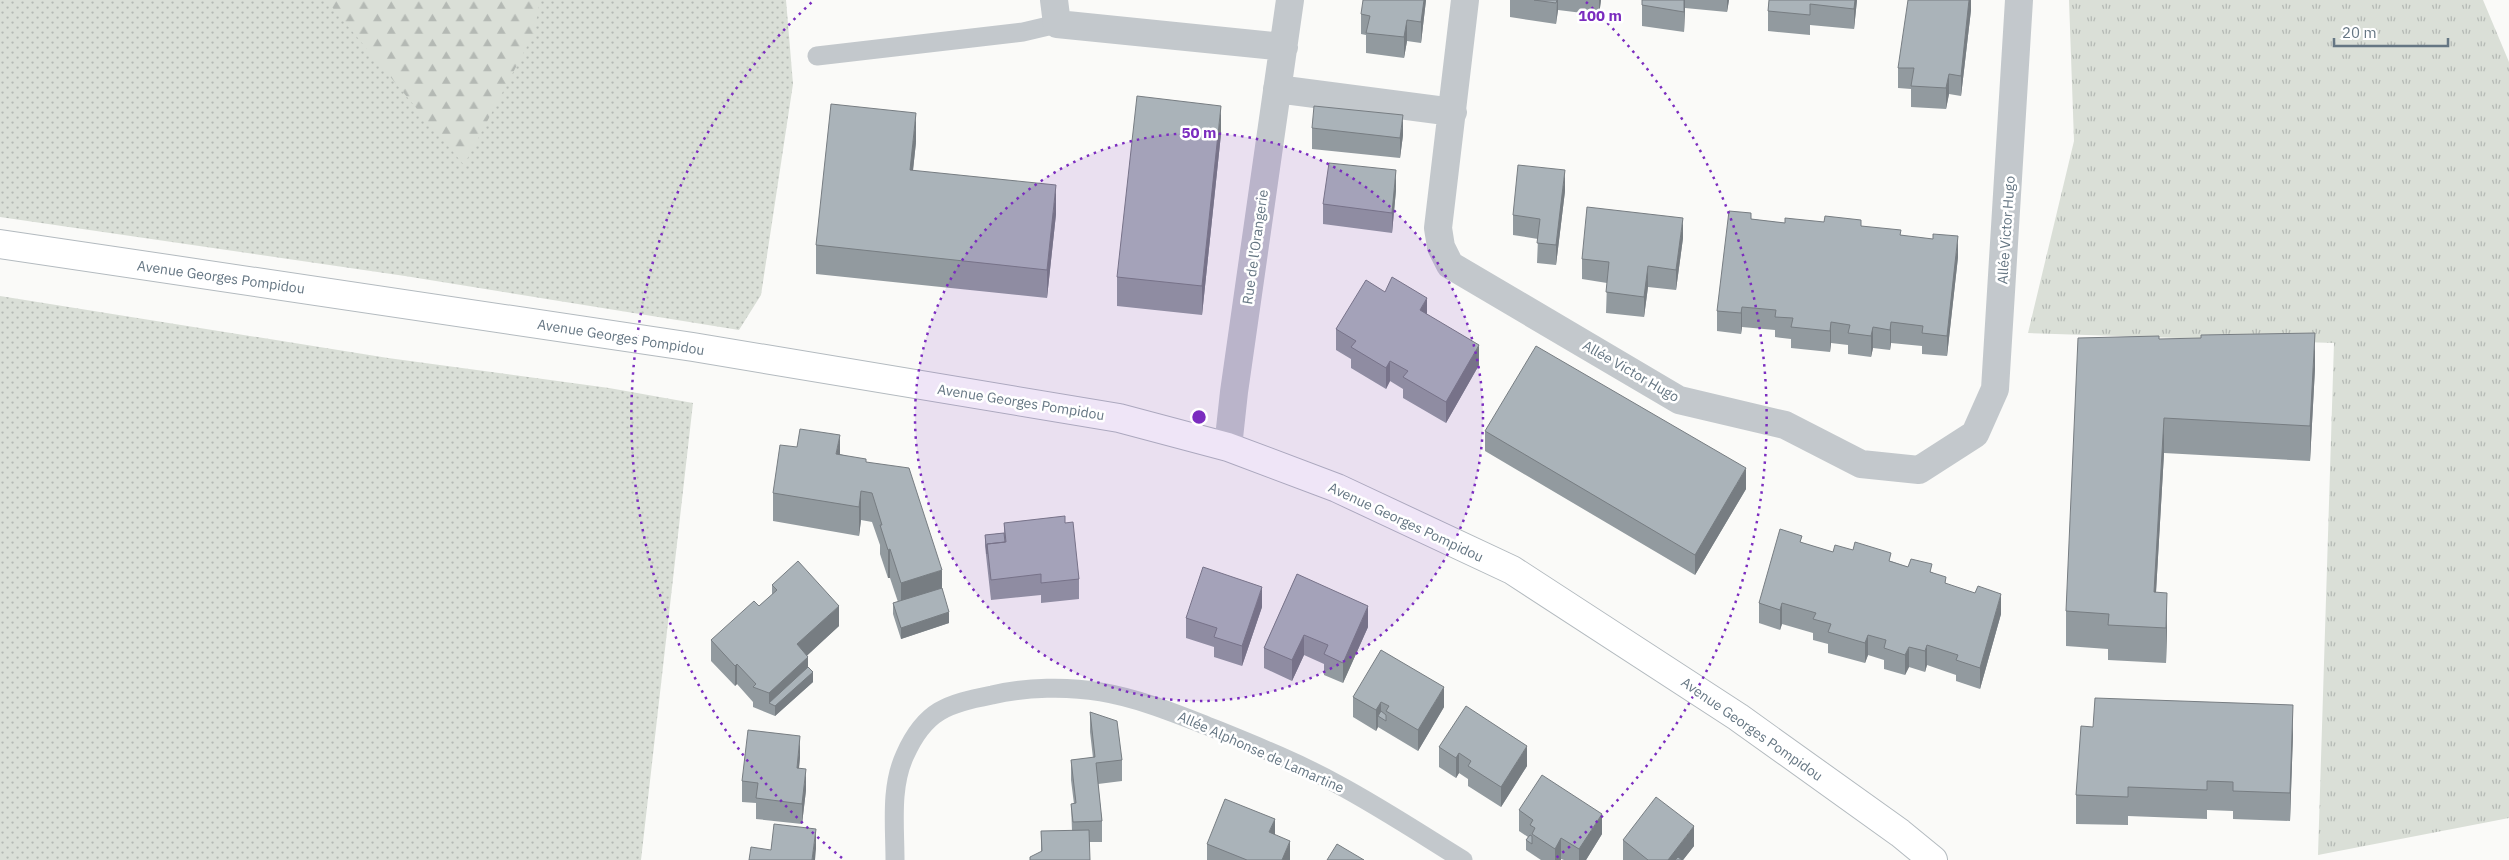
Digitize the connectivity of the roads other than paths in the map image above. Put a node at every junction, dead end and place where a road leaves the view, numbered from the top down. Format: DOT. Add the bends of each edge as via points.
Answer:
graph roads {
  1 [pos="1290,0"];
  2 [pos="1465,0"];
  3 [pos="2019,0"];
  4 [pos="1056,12"];
  5 [pos="1284,47"];
  6 [pos="817,56"];
  7 [pos="1278,89"];
  8 [pos="1453,112"];
  9 [pos="0,244"];
  10 [pos="1228,447"];
  11 [pos="895,860"];
  12 [pos="1463,860"];
  13 [pos="1933,860"];
  1 -- 5 [label="street, Rue de l'Orangerie"];
  2 -- 8 [label="street, Allée Victor Hugo"];
  3 -- 8 [label="street, Allée Victor Hugo" via="1995,389 1975,434 1919,470 1861,464 1785,425 1679,400 1450,265 1441,247 1438,228"];
  4 -- 5 [label="street"];
  4 -- 6 [label="lane" via="1024,32"];
  5 -- 7 [label="street, Rue de l'Orangerie"];
  7 -- 8 [label="street"];
  7 -- 10 [label="street, Rue de l'Orangerie"];
  9 -- 10 [label="main road, Avenue Georges Pompidou" via="742,356 1120,418"];
  10 -- 13 [label="main road, Avenue Georges Pompidou" via="1336,488 1512,570 1738,717"];
  11 -- 12 [label="lane, Allée Alphonse de Lamartine" via="897,782 904,756 924,724 937,711 958,702 1001,693 1063,688 1101,692 1136,701 1236,737 1336,783"];
}
